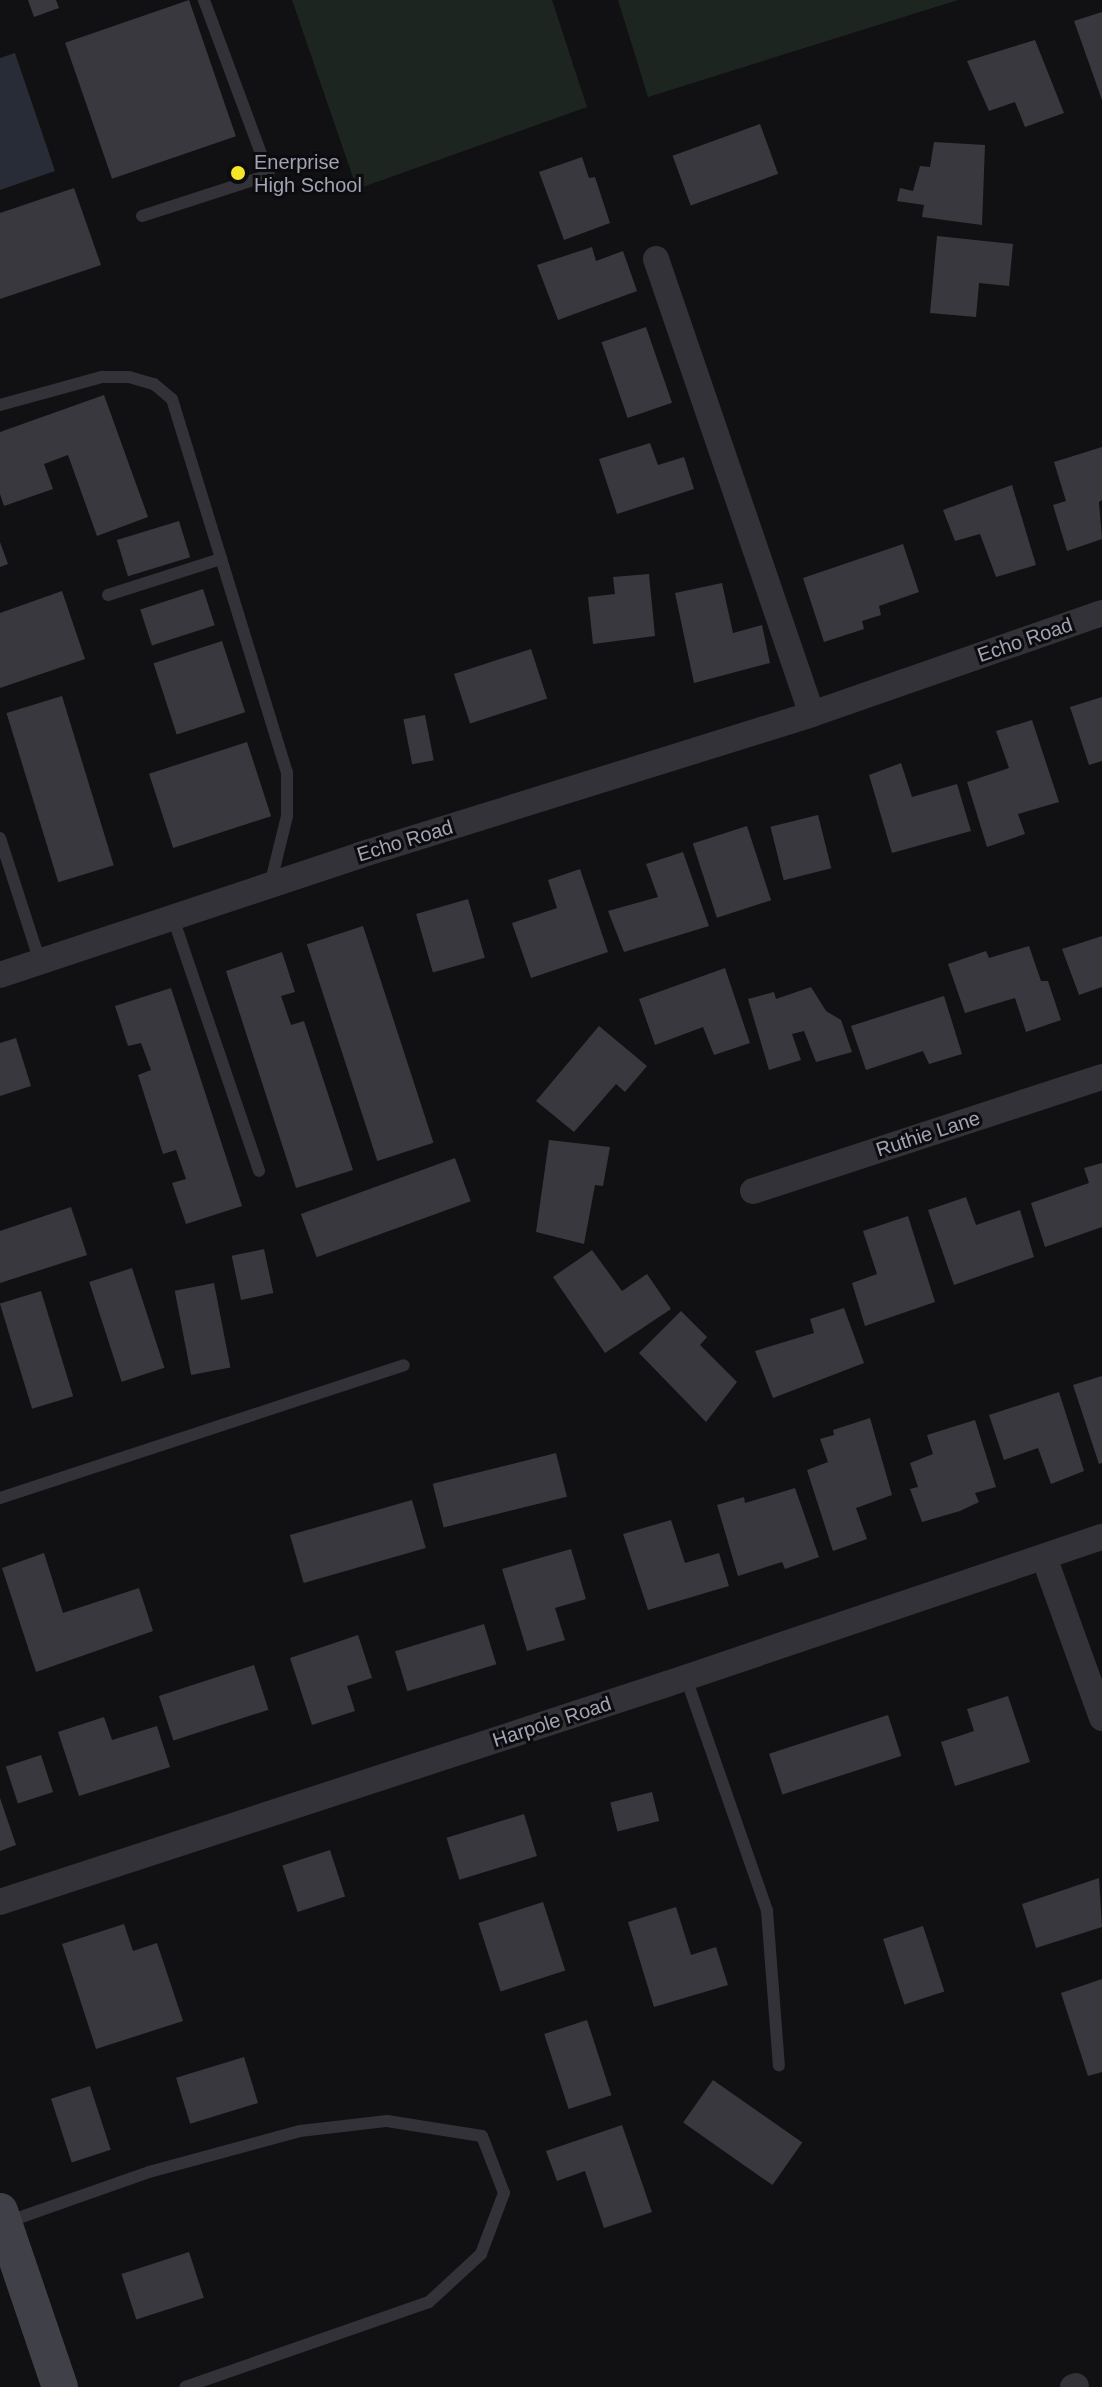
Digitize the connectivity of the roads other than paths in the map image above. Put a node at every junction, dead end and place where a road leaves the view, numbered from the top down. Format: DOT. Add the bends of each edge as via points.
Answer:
graph roads {
  1 [pos="204,0"];
  2 [pos="142,216"];
  3 [pos="656,259"];
  4 [pos="0,405"];
  5 [pos="221,559"];
  6 [pos="108,595"];
  7 [pos="1102,613"];
  8 [pos="812,714"];
  9 [pos="0,838"];
  10 [pos="270,885"];
  11 [pos="173,918"];
  12 [pos="40,962"];
  13 [pos="0,975"];
  14 [pos="1102,1077"];
  15 [pos="259,1171"];
  16 [pos="753,1191"];
  17 [pos="404,1365"];
  18 [pos="0,1498"];
  19 [pos="1102,1537"];
  20 [pos="1044,1557"];
  21 [pos="686,1678"];
  22 [pos="1102,1718"];
  23 [pos="0,1902"];
  24 [pos="779,2066"];
  25 [pos="2,2217"];
  26 [pos="60,2387"];
  27 [pos="185,2387"];
  1 -- 2 [label="lane" via="269,175"];
  3 -- 8 [label="street"];
  4 -- 5 [label="lane" via="102,377 154,384 172,399"];
  5 -- 6 [label="lane"];
  5 -- 10 [label="lane" via="287,772 287,816"];
  7 -- 8 [label="street, Echo Road"];
  8 -- 10 [label="street, Echo Road"];
  9 -- 12 [label="lane"];
  10 -- 11 [label="street, Echo Road"];
  11 -- 12 [label="street, Echo Road"];
  11 -- 15 [label="lane"];
  12 -- 13 [label="street, Echo Road"];
  14 -- 16 [label="street, Ruthie Lane"];
  17 -- 18 [label="lane"];
  19 -- 20 [label="street, Harpole Road"];
  20 -- 21 [label="street, Harpole Road"];
  20 -- 22 [label="street"];
  21 -- 23 [label="street, Harpole Road"];
  21 -- 24 [label="lane" via="767,1911"];
  25 -- 26 [label="main road"];
  25 -- 27 [label="lane" via="300,2131 387,2121 482,2136 504,2193 481,2254 429,2302"];
}
